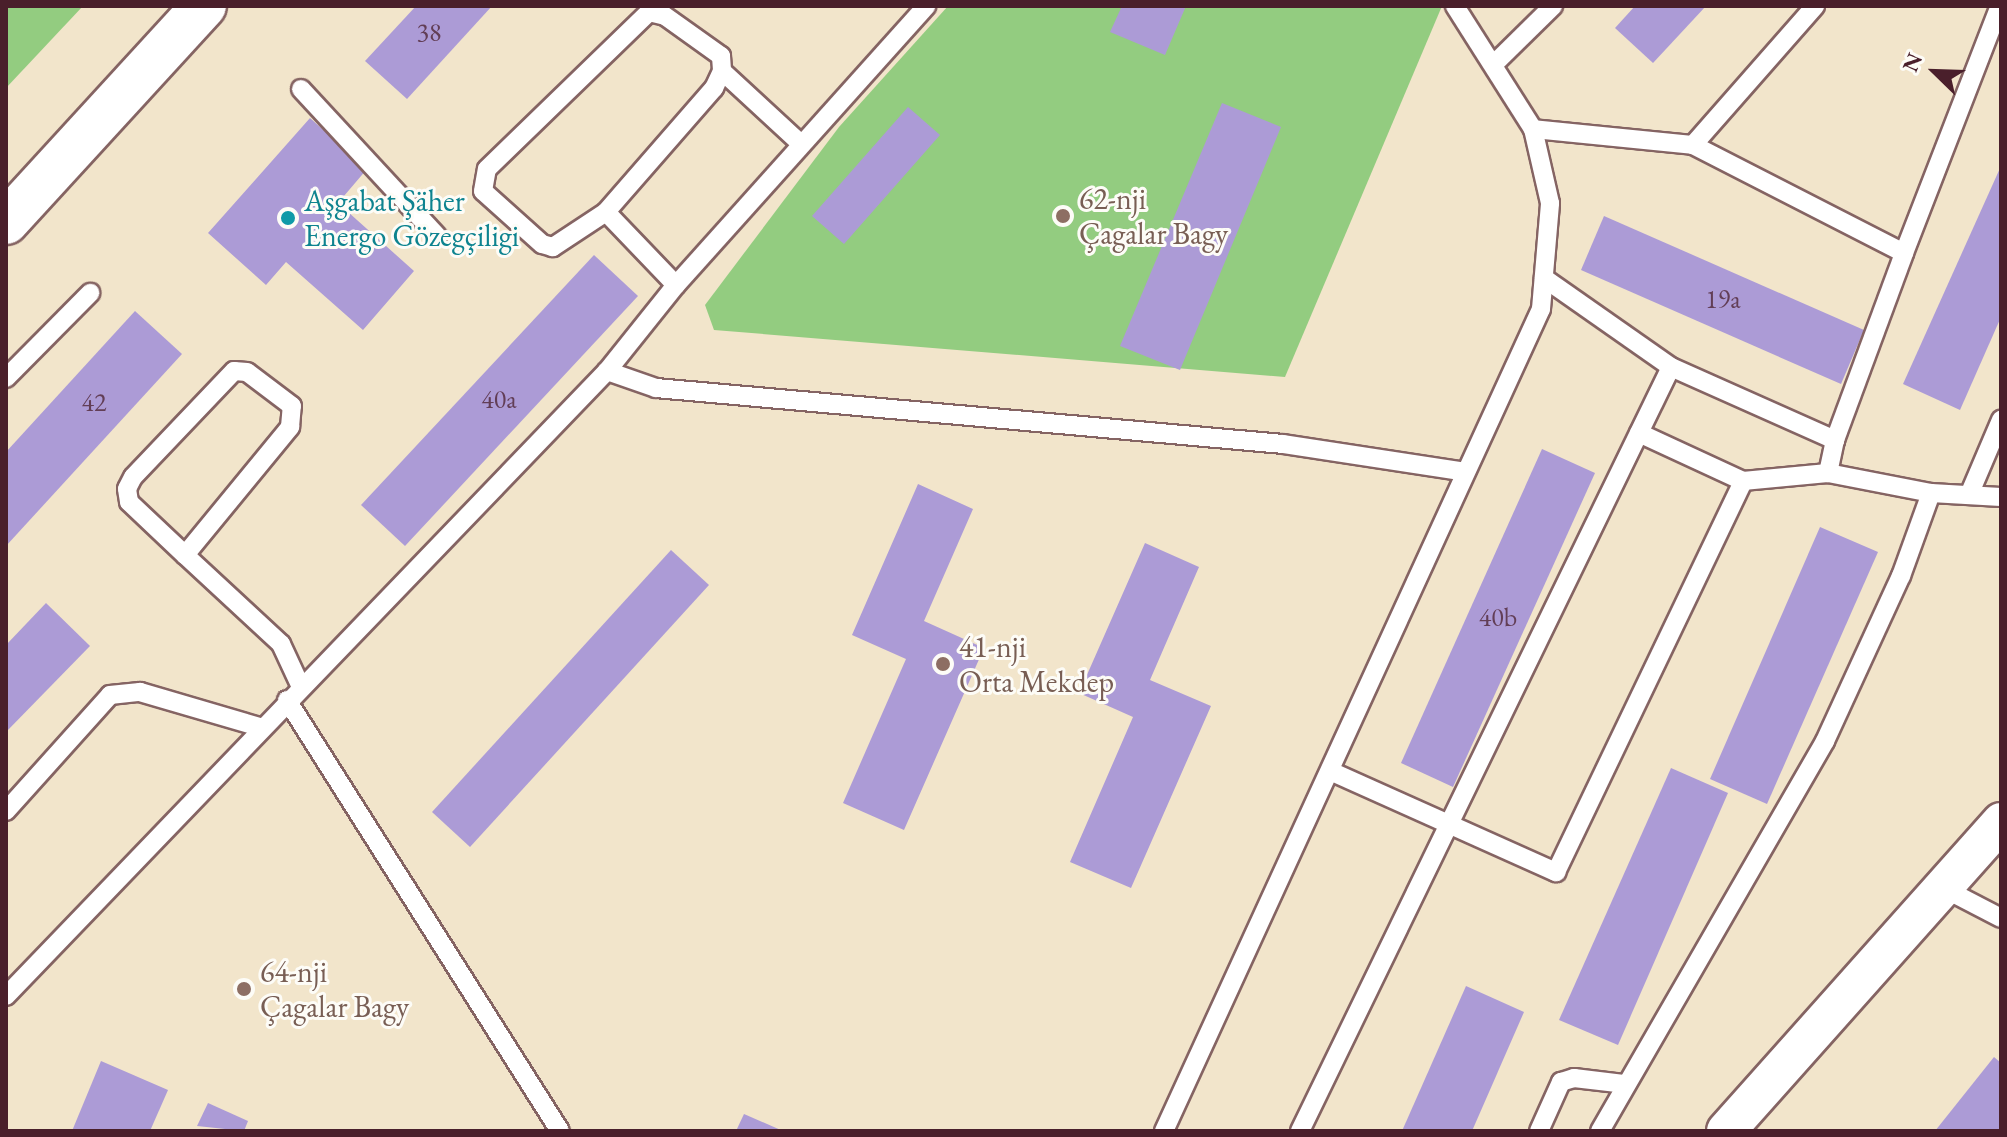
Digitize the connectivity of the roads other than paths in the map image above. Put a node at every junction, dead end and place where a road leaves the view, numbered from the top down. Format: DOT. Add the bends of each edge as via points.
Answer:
graph roads {
  1 [pos="177,6"];
  2 [pos="204,6"];
  3 [pos="926,6"];
  4 [pos="1455,6"];
  5 [pos="1553,6"];
  6 [pos="1815,6"];
  7 [pos="2000,6"];
  8 [pos="1494,64"];
  9 [pos="722,71"];
  10 [pos="301,89"];
  11 [pos="1533,129"];
  12 [pos="801,144"];
  13 [pos="1693,145"];
  14 [pos="6,193"];
  15 [pos="606,212"];
  16 [pos="6,222"];
  17 [pos="437,236"];
  18 [pos="1904,253"];
  19 [pos="1544,278"];
  20 [pos="676,285"];
  21 [pos="90,293"];
  22 [pos="1671,367"];
  23 [pos="607,371"];
  24 [pos="6,378"];
  25 [pos="2001,420"];
  26 [pos="1639,433"];
  27 [pos="1835,440"];
  28 [pos="1465,472"];
  29 [pos="1828,473"];
  30 [pos="1743,481"];
  31 [pos="1931,493"];
  32 [pos="1969,495"];
  33 [pos="2001,497"];
  34 [pos="185,555"];
  35 [pos="300,685"];
  36 [pos="287,700"];
  37 [pos="260,727"];
  38 [pos="1330,771"];
  39 [pos="6,811"];
  40 [pos="2001,822"];
  41 [pos="1450,823"];
  42 [pos="1943,888"];
  43 [pos="2001,918"];
  44 [pos="6,996"];
  45 [pos="1624,1084"];
  46 [pos="560,1131"];
  47 [pos="1164,1131"];
  48 [pos="1300,1131"];
  49 [pos="1539,1131"];
  50 [pos="1600,1131"];
  51 [pos="1726,1131"];
  1 -- 14 [label="main road"];
  2 -- 16 [label="main road"];
  3 -- 12 [label="lane"];
  4 -- 8 [label="lane"];
  5 -- 8 [label="lane"];
  6 -- 13 [label="lane"];
  7 -- 18 [label="lane"];
  8 -- 11 [label="lane"];
  9 -- 12 [label="lane"];
  9 -- 15 [label="lane" via="714,88"];
  9 -- 15 [label="lane" via="721,56 665,16 649,12 487,169 481,183 483,191 542,244 553,247"];
  10 -- 17 [label="lane"];
  11 -- 13 [label="lane"];
  11 -- 19 [label="lane" via="1550,203"];
  12 -- 20 [label="lane"];
  13 -- 18 [label="lane"];
  15 -- 20 [label="lane"];
  18 -- 27 [label="lane"];
  19 -- 22 [label="lane"];
  19 -- 28 [label="lane" via="1541,309"];
  20 -- 23 [label="lane"];
  21 -- 24 [label="lane"];
  22 -- 26 [label="lane"];
  22 -- 27 [label="lane"];
  23 -- 28 [label="lane" via="656,388 1283,444"];
  23 -- 35 [label="lane"];
  25 -- 32 [label="lane"];
  26 -- 30 [label="lane"];
  26 -- 41 [label="lane"];
  27 -- 29 [label="lane"];
  28 -- 38 [label="lane"];
  29 -- 30 [label="lane"];
  29 -- 31 [label="lane"];
  30 -- 41 [label="lane" via="1556,872"];
  31 -- 32 [label="lane"];
  31 -- 45 [label="lane" via="1901,576 1825,741"];
  32 -- 33 [label="lane"];
  34 -- 34 [label="lane" via="129,502 127,489 234,371 247,372 292,406 290,427"];
  34 -- 35 [label="lane" via="281,644"];
  35 -- 36 [label="lane"];
  36 -- 37 [label="lane"];
  36 -- 46 [label="lane"];
  37 -- 39 [label="lane" via="140,692 110,695"];
  37 -- 44 [label="lane"];
  38 -- 41 [label="lane"];
  38 -- 47 [label="lane"];
  40 -- 42 [label="street"];
  41 -- 48 [label="lane"];
  42 -- 43 [label="lane"];
  42 -- 51 [label="street"];
  45 -- 49 [label="lane" via="1574,1078 1561,1082"];
  45 -- 50 [label="lane"];
}
